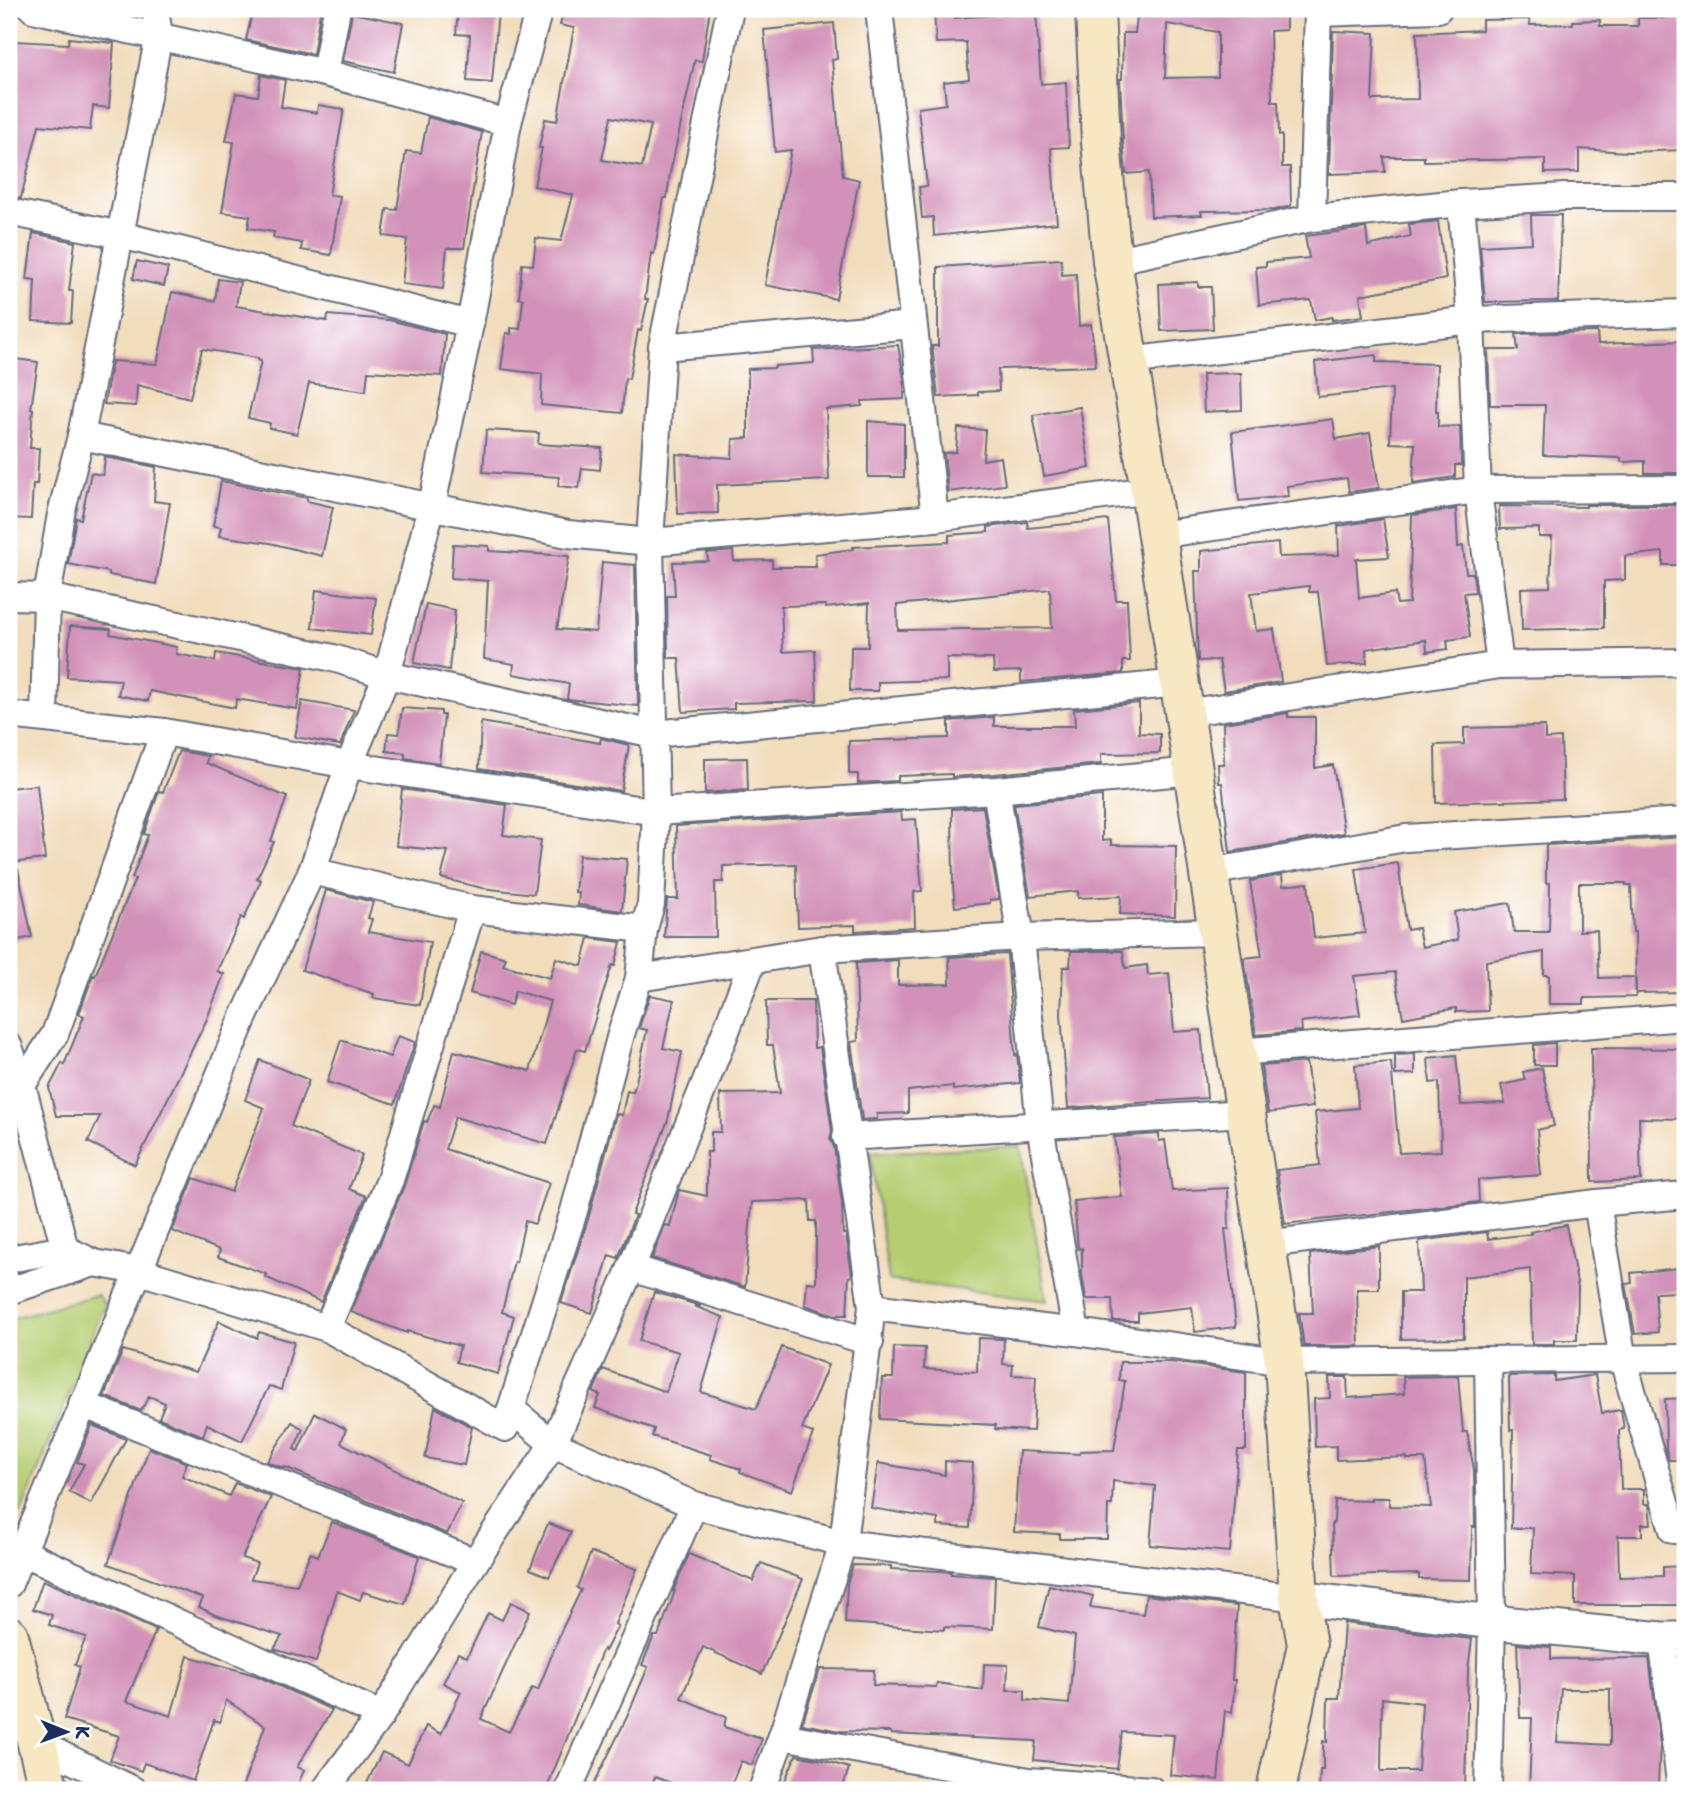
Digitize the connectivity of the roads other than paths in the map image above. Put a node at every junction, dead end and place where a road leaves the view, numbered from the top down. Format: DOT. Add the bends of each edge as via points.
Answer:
graph roads {
  1 [pos="33,9"];
  2 [pos="155,9"];
  3 [pos="337,9"];
  4 [pos="539,9"];
  5 [pos="730,9"];
  6 [pos="878,9"];
  7 [pos="1095,9"];
  8 [pos="1438,9"];
  9 [pos="1318,11"];
  10 [pos="159,35"];
  11 [pos="325,73"];
  12 [pos="508,123"];
  13 [pos="1685,197"];
  14 [pos="1461,203"];
  15 [pos="9,212"];
  16 [pos="1312,218"];
  17 [pos="121,235"];
  18 [pos="1112,261"];
  19 [pos="1685,313"];
  20 [pos="1471,320"];
  21 [pos="470,324"];
  22 [pos="913,325"];
  23 [pos="662,347"];
  24 [pos="1128,361"];
  25 [pos="81,436"];
  26 [pos="1685,489"];
  27 [pos="1150,490"];
  28 [pos="1478,490"];
  29 [pos="432,505"];
  30 [pos="935,518"];
  31 [pos="1157,535"];
  32 [pos="650,542"];
  33 [pos="9,596"];
  34 [pos="47,597"];
  35 [pos="1685,662"];
  36 [pos="1500,665"];
  37 [pos="387,675"];
  38 [pos="1182,698"];
  39 [pos="9,715"];
  40 [pos="44,718"];
  41 [pos="164,732"];
  42 [pos="654,734"];
  43 [pos="349,765"];
  44 [pos="1194,771"];
  45 [pos="996,790"];
  46 [pos="656,812"];
  47 [pos="1685,821"];
  48 [pos="312,871"];
  49 [pos="1209,872"];
  50 [pos="471,909"];
  51 [pos="644,929"];
  52 [pos="1218,932"];
  53 [pos="1021,937"];
  54 [pos="822,949"];
  55 [pos="752,962"];
  56 [pos="639,978"];
  57 [pos="1685,1017"];
  58 [pos="9,1047"];
  59 [pos="1237,1052"];
  60 [pos="22,1085"];
  61 [pos="1246,1113"];
  62 [pos="1040,1126"];
  63 [pos="846,1137"];
  64 [pos="1685,1195"];
  65 [pos="1597,1203"];
  66 [pos="1266,1244"];
  67 [pos="65,1250"];
  68 [pos="9,1259"];
  69 [pos="94,1263"];
  70 [pos="631,1268"];
  71 [pos="139,1271"];
  72 [pos="9,1291"];
  73 [pos="872,1307"];
  74 [pos="327,1328"];
  75 [pos="1076,1332"];
  76 [pos="870,1342"];
  77 [pos="1685,1358"];
  78 [pos="1623,1360"];
  79 [pos="1284,1362"];
  80 [pos="1488,1362"];
  81 [pos="82,1404"];
  82 [pos="512,1409"];
  83 [pos="553,1444"];
  84 [pos="694,1505"];
  85 [pos="1685,1530"];
  86 [pos="843,1543"];
  87 [pos="22,1552"];
  88 [pos="475,1562"];
  89 [pos="9,1584"];
  90 [pos="1300,1598"];
  91 [pos="1492,1622"];
  92 [pos="9,1636"];
  93 [pos="1674,1639"];
  94 [pos="381,1715"];
  95 [pos="782,1736"];
  96 [pos="39,1744"];
  97 [pos="1027,1785"];
  98 [pos="49,1790"];
  99 [pos="133,1790"];
  100 [pos="325,1790"];
  101 [pos="568,1790"];
  102 [pos="762,1790"];
  103 [pos="1151,1790"];
  104 [pos="1254,1790"];
  105 [pos="1276,1790"];
  106 [pos="1488,1790"];
  107 [pos="1681,1790"];
  1 -- 10 [label="street"];
  2 -- 10 [label="street"];
  3 -- 11 [label="street"];
  4 -- 12 [label="street"];
  5 -- 23 [label="street"];
  6 -- 22 [label="street"];
  7 -- 18 [label="main road"];
  8 -- 9 [label="street"];
  9 -- 16 [label="street"];
  10 -- 11 [label="street"];
  10 -- 17 [label="street"];
  11 -- 12 [label="street"];
  12 -- 21 [label="street"];
  13 -- 14 [label="street"];
  14 -- 16 [label="street"];
  14 -- 20 [label="street"];
  15 -- 17 [label="street"];
  16 -- 18 [label="street"];
  17 -- 21 [label="street"];
  17 -- 25 [label="street"];
  18 -- 24 [label="main road"];
  19 -- 20 [label="street"];
  20 -- 24 [label="street"];
  20 -- 28 [label="street"];
  21 -- 29 [label="street"];
  22 -- 23 [label="street"];
  22 -- 30 [label="street"];
  23 -- 32 [label="street"];
  24 -- 27 [label="main road"];
  25 -- 29 [label="street"];
  25 -- 34 [label="street"];
  26 -- 28 [label="street"];
  27 -- 30 [label="street"];
  27 -- 31 [label="main road"];
  28 -- 31 [label="street"];
  28 -- 36 [label="street"];
  29 -- 32 [label="street" via="568,534"];
  29 -- 37 [label="street"];
  30 -- 32 [label="street"];
  31 -- 38 [label="main road"];
  32 -- 42 [label="street"];
  33 -- 34 [label="street"];
  34 -- 37 [label="street" via="333,658"];
  34 -- 40 [label="street"];
  35 -- 36 [label="street"];
  36 -- 38 [label="street"];
  37 -- 42 [label="street"];
  37 -- 43 [label="street"];
  38 -- 42 [label="street"];
  38 -- 44 [label="main road"];
  39 -- 40 [label="street"];
  40 -- 41 [label="street"];
  41 -- 43 [label="street"];
  41 -- 60 [label="street" via="55,1034"];
  42 -- 46 [label="street"];
  43 -- 46 [label="street"];
  43 -- 48 [label="street"];
  44 -- 45 [label="street"];
  44 -- 49 [label="main road"];
  45 -- 46 [label="street"];
  45 -- 53 [label="street"];
  46 -- 51 [label="street" via="651,904"];
  47 -- 49 [label="street" via="1406,838"];
  48 -- 50 [label="street"];
  48 -- 71 [label="street" via="242,1021"];
  49 -- 52 [label="main road"];
  50 -- 51 [label="street"];
  50 -- 74 [label="street" via="390,1180"];
  51 -- 56 [label="street"];
  52 -- 53 [label="street"];
  52 -- 59 [label="main road"];
  53 -- 54 [label="street"];
  53 -- 62 [label="street"];
  54 -- 55 [label="street"];
  54 -- 63 [label="street"];
  55 -- 56 [label="street"];
  55 -- 70 [label="street"];
  56 -- 82 [label="street"];
  57 -- 59 [label="street"];
  58 -- 60 [label="street"];
  59 -- 61 [label="main road"];
  60 -- 67 [label="street"];
  61 -- 62 [label="street"];
  61 -- 66 [label="main road"];
  62 -- 63 [label="street"];
  62 -- 75 [label="street"];
  63 -- 73 [label="street"];
  64 -- 65 [label="street"];
  65 -- 66 [label="street"];
  65 -- 78 [label="street"];
  66 -- 79 [label="main road"];
  67 -- 68 [label="street"];
  67 -- 69 [label="street"];
  69 -- 71 [label="street"];
  69 -- 72 [label="street"];
  70 -- 76 [label="street"];
  70 -- 83 [label="street"];
  71 -- 74 [label="street"];
  71 -- 81 [label="street"];
  73 -- 75 [label="street"];
  73 -- 76 [label="street"];
  74 -- 82 [label="street" via="505,1428"];
  75 -- 79 [label="street"];
  76 -- 86 [label="street"];
  77 -- 78 [label="street"];
  78 -- 80 [label="street"];
  78 -- 85 [label="street" via="1673,1530"];
  79 -- 80 [label="street"];
  79 -- 90 [label="main road"];
  80 -- 91 [label="street"];
  81 -- 87 [label="street"];
  81 -- 88 [label="street"];
  82 -- 83 [label="street"];
  83 -- 84 [label="street"];
  83 -- 88 [label="street"];
  84 -- 86 [label="street"];
  84 -- 101 [label="street"];
  86 -- 90 [label="street"];
  86 -- 95 [label="street"];
  87 -- 89 [label="street"];
  87 -- 94 [label="street"];
  88 -- 94 [label="street"];
  90 -- 91 [label="street"];
  90 -- 104 [label="main road" via="1283,1641"];
  90 -- 105 [label="main road" via="1307,1645"];
  91 -- 93 [label="street"];
  91 -- 106 [label="street"];
  92 -- 96 [label="main road"];
  93 -- 107 [label="street"];
  94 -- 100 [label="street"];
  95 -- 97 [label="street"];
  95 -- 102 [label="street"];
  96 -- 98 [label="main road"];
  96 -- 99 [label="street"];
  97 -- 103 [label="street"];
}
